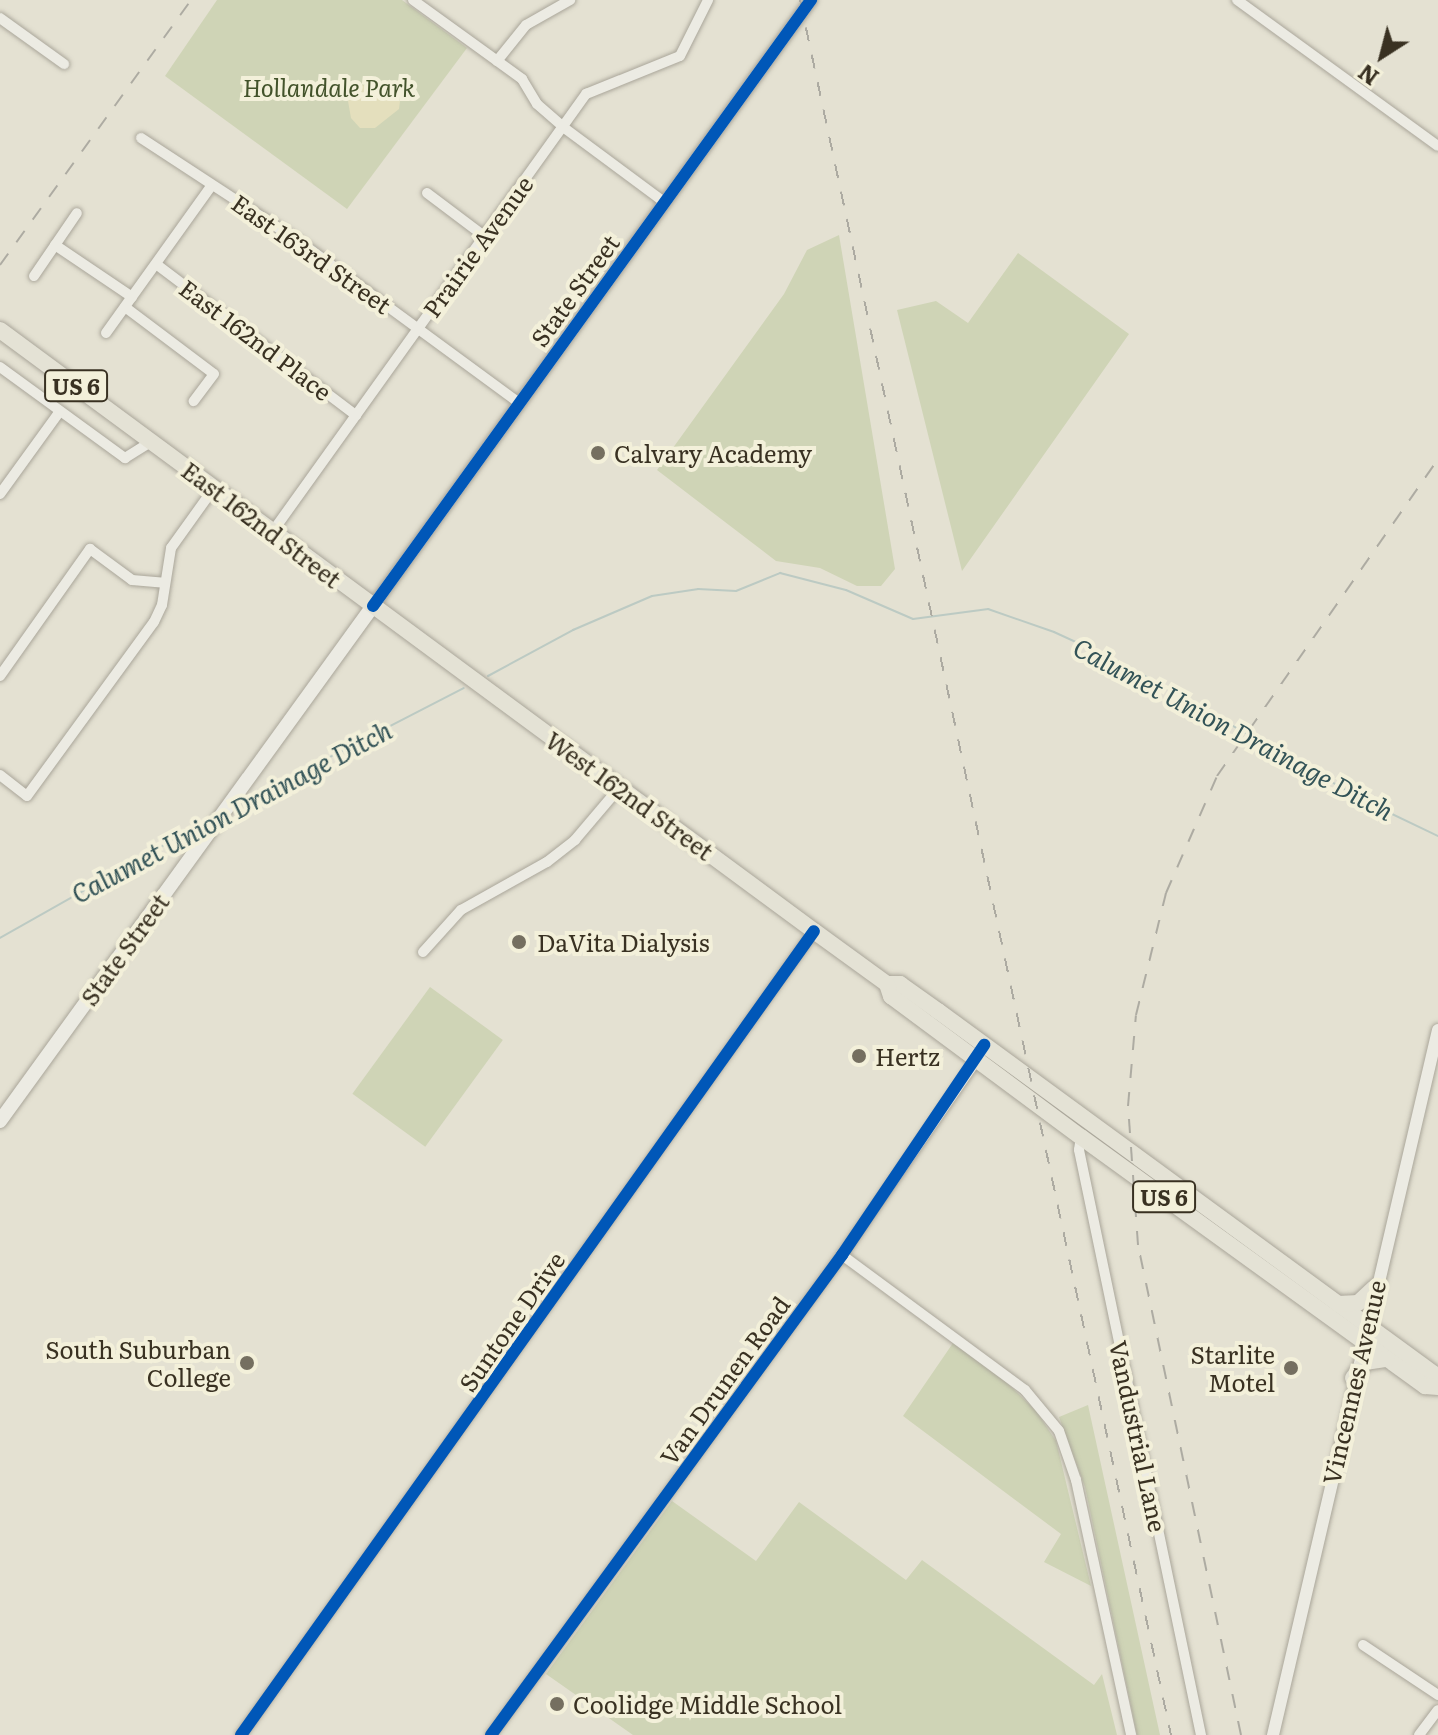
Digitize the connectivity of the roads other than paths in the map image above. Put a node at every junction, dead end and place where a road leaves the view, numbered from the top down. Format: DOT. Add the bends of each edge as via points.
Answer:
graph roads {
  1 [pos="570,0"];
  2 [pos="708,0"];
  3 [pos="811,0"];
  4 [pos="1237,0"];
  5 [pos="419,2"];
  6 [pos="0,18"];
  7 [pos="497,61"];
  8 [pos="64,64"];
  9 [pos="563,127"];
  10 [pos="141,138"];
  11 [pos="1438,146"];
  12 [pos="210,188"];
  13 [pos="427,193"];
  14 [pos="664,202"];
  15 [pos="77,213"];
  16 [pos="484,236"];
  17 [pos="55,245"];
  18 [pos="156,264"];
  19 [pos="34,276"];
  20 [pos="128,302"];
  21 [pos="418,328"];
  22 [pos="0,330"];
  23 [pos="106,333"];
  24 [pos="0,367"];
  25 [pos="194,401"];
  26 [pos="519,403"];
  27 [pos="60,411"];
  28 [pos="356,415"];
  29 [pos="152,441"];
  30 [pos="214,488"];
  31 [pos="0,494"];
  32 [pos="273,531"];
  33 [pos="164,583"];
  34 [pos="373,606"];
  35 [pos="0,676"];
  36 [pos="0,775"];
  37 [pos="620,787"];
  38 [pos="814,931"];
  39 [pos="423,952"];
  40 [pos="1438,1030"];
  41 [pos="981,1053"];
  42 [pos="0,1121"];
  43 [pos="1091,1122"];
  44 [pos="1081,1137"];
  45 [pos="842,1255"];
  46 [pos="1374,1288"];
  47 [pos="1338,1304"];
  48 [pos="1364,1332"];
  49 [pos="1387,1359"];
  50 [pos="1353,1378"];
  51 [pos="1437,1386"];
  52 [pos="1363,1645"];
  53 [pos="1438,1695"];
  54 [pos="1438,1710"];
  55 [pos="1277,1733"];
  56 [pos="241,1735"];
  57 [pos="491,1735"];
  58 [pos="1131,1735"];
  59 [pos="1201,1735"];
  60 [pos="1419,1735"];
  1 -- 7 [label="street" via="526,25"];
  2 -- 9 [label="street, Prairie Avenue" via="680,56 586,94"];
  3 -- 14 [label="street, State Street"];
  4 -- 11 [label="street"];
  5 -- 7 [label="street"];
  6 -- 8 [label="street"];
  7 -- 9 [label="street" via="522,79 537,104"];
  9 -- 14 [label="street"];
  9 -- 16 [label="street, Prairie Avenue"];
  10 -- 12 [label="street, East 163rd Street"];
  12 -- 18 [label="street"];
  12 -- 21 [label="street, East 163rd Street" via="227,192"];
  13 -- 16 [label="street"];
  14 -- 26 [label="street, State Street"];
  15 -- 17 [label="street"];
  16 -- 21 [label="street, Prairie Avenue"];
  17 -- 19 [label="street"];
  17 -- 20 [label="street"];
  18 -- 20 [label="street"];
  18 -- 28 [label="street, East 162nd Place"];
  20 -- 23 [label="street"];
  20 -- 25 [label="street" via="214,374"];
  21 -- 26 [label="street, East 163rd Street"];
  21 -- 28 [label="street, Prairie Avenue"];
  22 -- 29 [label="main road, East 162nd Street / US 6"];
  24 -- 27 [label="street"];
  26 -- 34 [label="street, State Street"];
  27 -- 29 [label="street" via="125,458"];
  27 -- 31 [label="street"];
  28 -- 32 [label="street, Prairie Avenue"];
  29 -- 30 [label="main road, East 162nd Street / US 6"];
  30 -- 32 [label="main road, East 162nd Street / US 6"];
  30 -- 33 [label="street" via="171,548"];
  32 -- 34 [label="main road, East 162nd Street / US 6"];
  33 -- 35 [label="street" via="132,580 90,549"];
  33 -- 36 [label="street" via="154,622 27,796"];
  34 -- 37 [label="main road, West 162nd Street / US 6"];
  34 -- 42 [label="main road, State Street"];
  37 -- 38 [label="main road, West 162nd Street / US 6"];
  37 -- 39 [label="street" via="575,840 547,862 461,910"];
  38 -- 41 [label="main road, West 162nd Street / US 6" via="887,984 900,984"];
  38 -- 56 [label="street, Suntone Drive"];
  40 -- 46 [label="street, Vincennes Avenue"];
  41 -- 43 [label="main road, West 162nd Street / US 6"];
  41 -- 44 [label="main road, West 162nd Street / US 6"];
  41 -- 45 [label="street, Van Drunen Road"];
  43 -- 44 [label="main road"];
  43 -- 47 [label="main road, West 162nd Street / US 6"];
  44 -- 48 [label="main road, West 162nd Street / US 6"];
  44 -- 59 [label="street, Vandustrial Lane" via="1079,1150"];
  45 -- 57 [label="street, Van Drunen Road"];
  45 -- 58 [label="street" via="1025,1390 1059,1431 1076,1480"];
  46 -- 47 [label="main road" via="1358,1303"];
  46 -- 48 [label="street, Vincennes Avenue"];
  47 -- 48 [label="main road, West 162nd Street / US 6"];
  48 -- 49 [label="main road, US 6"];
  48 -- 50 [label="street, Vincennes Avenue"];
  48 -- 51 [label="main road, US 6" via="1434,1374"];
  49 -- 50 [label="main road" via="1365,1362"];
  49 -- 51 [label="main road, US 6" via="1425,1386"];
  50 -- 55 [label="street, Vincennes Avenue"];
  52 -- 53 [label="street"];
  54 -- 60 [label="street"];
}
